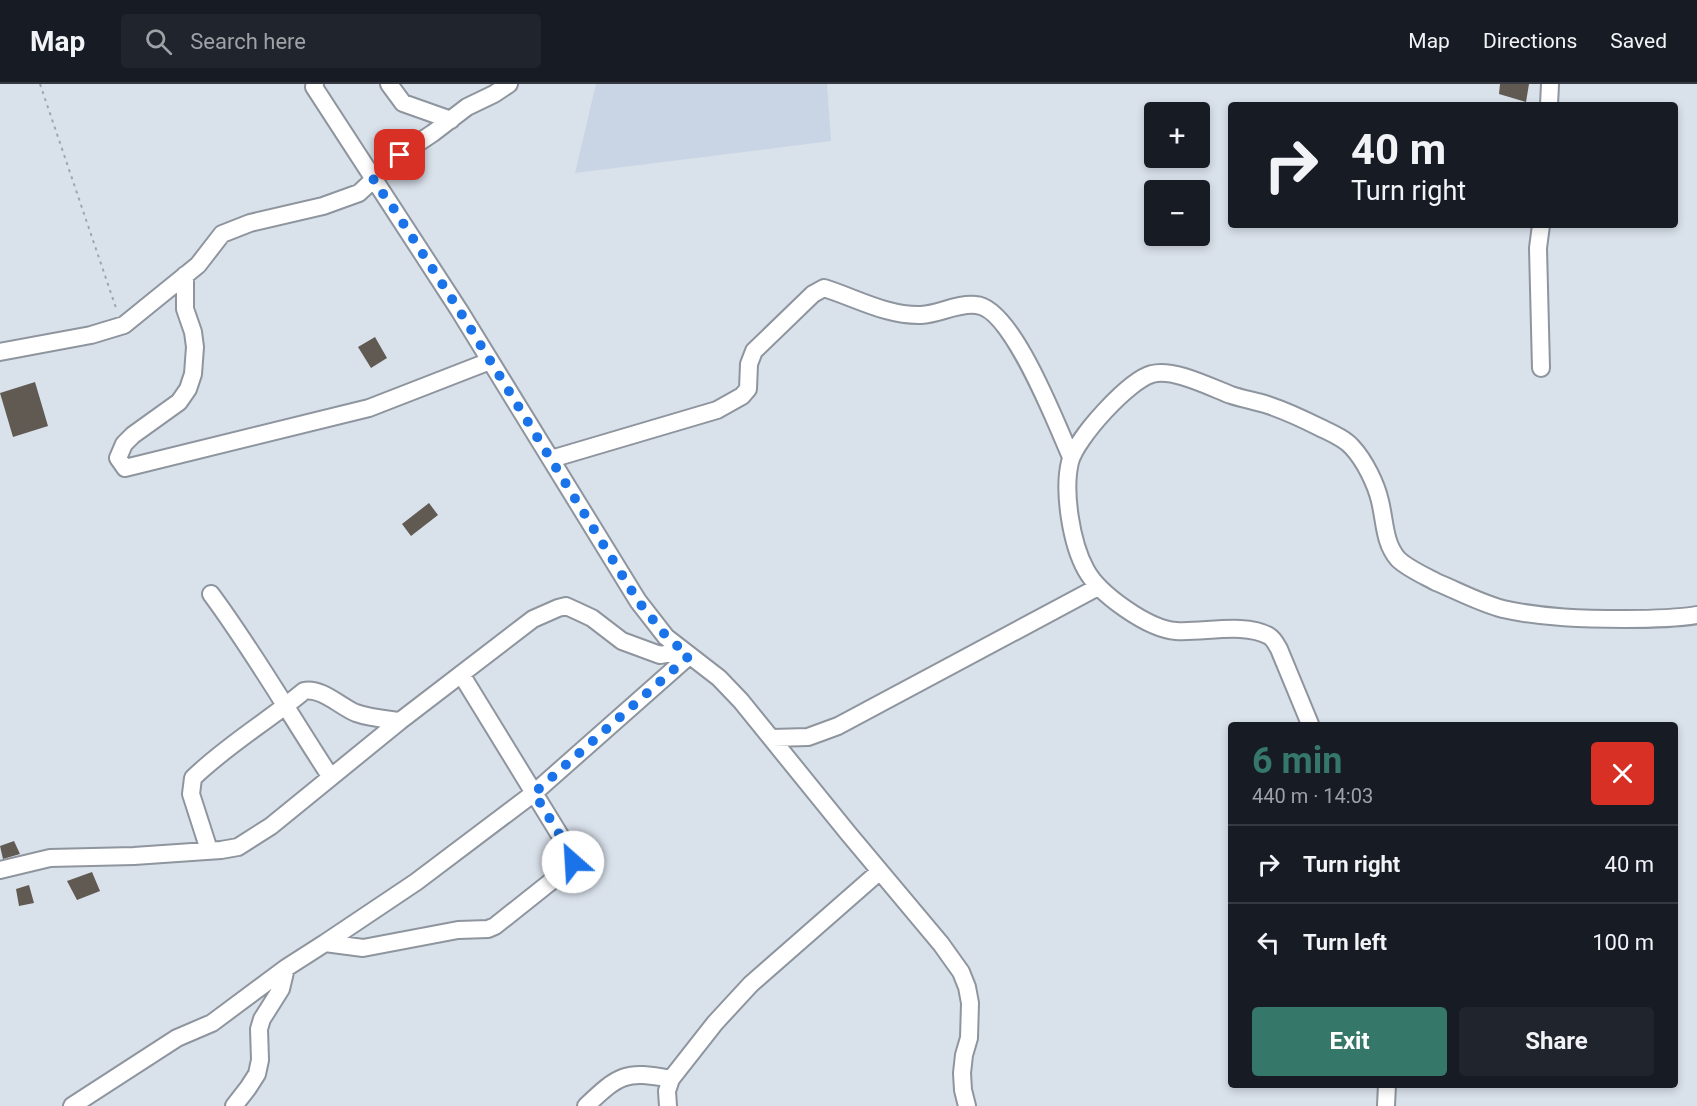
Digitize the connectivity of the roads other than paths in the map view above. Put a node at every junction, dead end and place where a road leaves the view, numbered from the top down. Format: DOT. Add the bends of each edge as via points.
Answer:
graph roads {
  1 [pos="389,84"];
  2 [pos="509,84"];
  3 [pos="1550,84"];
  4 [pos="313,85"];
  5 [pos="1549,102"];
  6 [pos="450,120"];
  7 [pos="373,180"];
  8 [pos="1541,228"];
  9 [pos="185,275"];
  10 [pos="0,352"];
  11 [pos="490,361"];
  12 [pos="1541,368"];
  13 [pos="1071,457"];
  14 [pos="551,459"];
  15 [pos="1098,586"];
  16 [pos="211,594"];
  17 [pos="1697,615"];
  18 [pos="686,654"];
  19 [pos="461,674"];
  20 [pos="285,706"];
  21 [pos="400,720"];
  22 [pos="1309,722"];
  23 [pos="772,738"];
  24 [pos="330,776"];
  25 [pos="534,793"];
  26 [pos="209,850"];
  27 [pos="0,870"];
  28 [pos="880,871"];
  29 [pos="325,943"];
  30 [pos="286,968"];
  31 [pos="671,1079"];
  32 [pos="1387,1088"];
  33 [pos="72,1106"];
  34 [pos="234,1106"];
  35 [pos="586,1106"];
  36 [pos="668,1106"];
  37 [pos="967,1106"];
  38 [pos="1386,1106"];
  1 -- 6 [label="street" via="403,103"];
  2 -- 6 [label="street"];
  3 -- 5 [label="street"];
  4 -- 7 [label="street"];
  6 -- 7 [label="street" via="400,155"];
  7 -- 9 [label="street" via="359,193 343,200 228,231"];
  7 -- 11 [label="street"];
  8 -- 12 [label="street"];
  9 -- 10 [label="street" via="124,325"];
  9 -- 11 [label="street" via="185,309 195,347 193,374 179,402 124,444 118,458 124,468 369,408"];
  11 -- 14 [label="street"];
  13 -- 14 [label="street" via="1020,348 989,311 977,304 921,315 906,314 824,288 754,351 748,389 733,402"];
  13 -- 15 [label="street" via="1067,487 1076,548"];
  13 -- 17 [label="street" via="1089,428 1134,384 1154,373 1173,373 1288,413 1351,446 1380,498 1390,548 1400,561 1432,579 1502,608 1552,617 1666,619"];
  14 -- 18 [label="street" via="638,601"];
  15 -- 22 [label="street" via="1158,627 1173,631 1257,631 1272,638"];
  15 -- 23 [label="street" via="838,726 808,737"];
  16 -- 20 [label="street"];
  18 -- 19 [label="street" via="660,655 641,648 566,606 545,612"];
  18 -- 23 [label="street" via="730,690"];
  18 -- 25 [label="street"];
  19 -- 21 [label="street"];
  19 -- 25 [label="street"];
  20 -- 21 [label="street" via="309,690 356,713"];
  20 -- 24 [label="street"];
  20 -- 26 [label="street" via="225,749 193,778 191,794"];
  21 -- 24 [label="street"];
  23 -- 28 [label="street"];
  24 -- 26 [label="street" via="255,837 237,847"];
  25 -- 29 [label="street" via="416,882"];
  25 -- 29 [label="street" via="573,862 495,926 363,948"];
  26 -- 27 [label="street" via="50,858"];
  28 -- 31 [label="street" via="751,984"];
  28 -- 37 [label="street" via="941,944 967,987 969,1038 962,1073"];
  29 -- 30 [label="street"];
  30 -- 33 [label="street" via="212,1023 177,1038"];
  30 -- 34 [label="street" via="281,989 259,1029 260,1060 256,1074"];
  31 -- 35 [label="street" via="634,1074 621,1077"];
  31 -- 36 [label="street"];
  32 -- 38 [label="street"];
}
